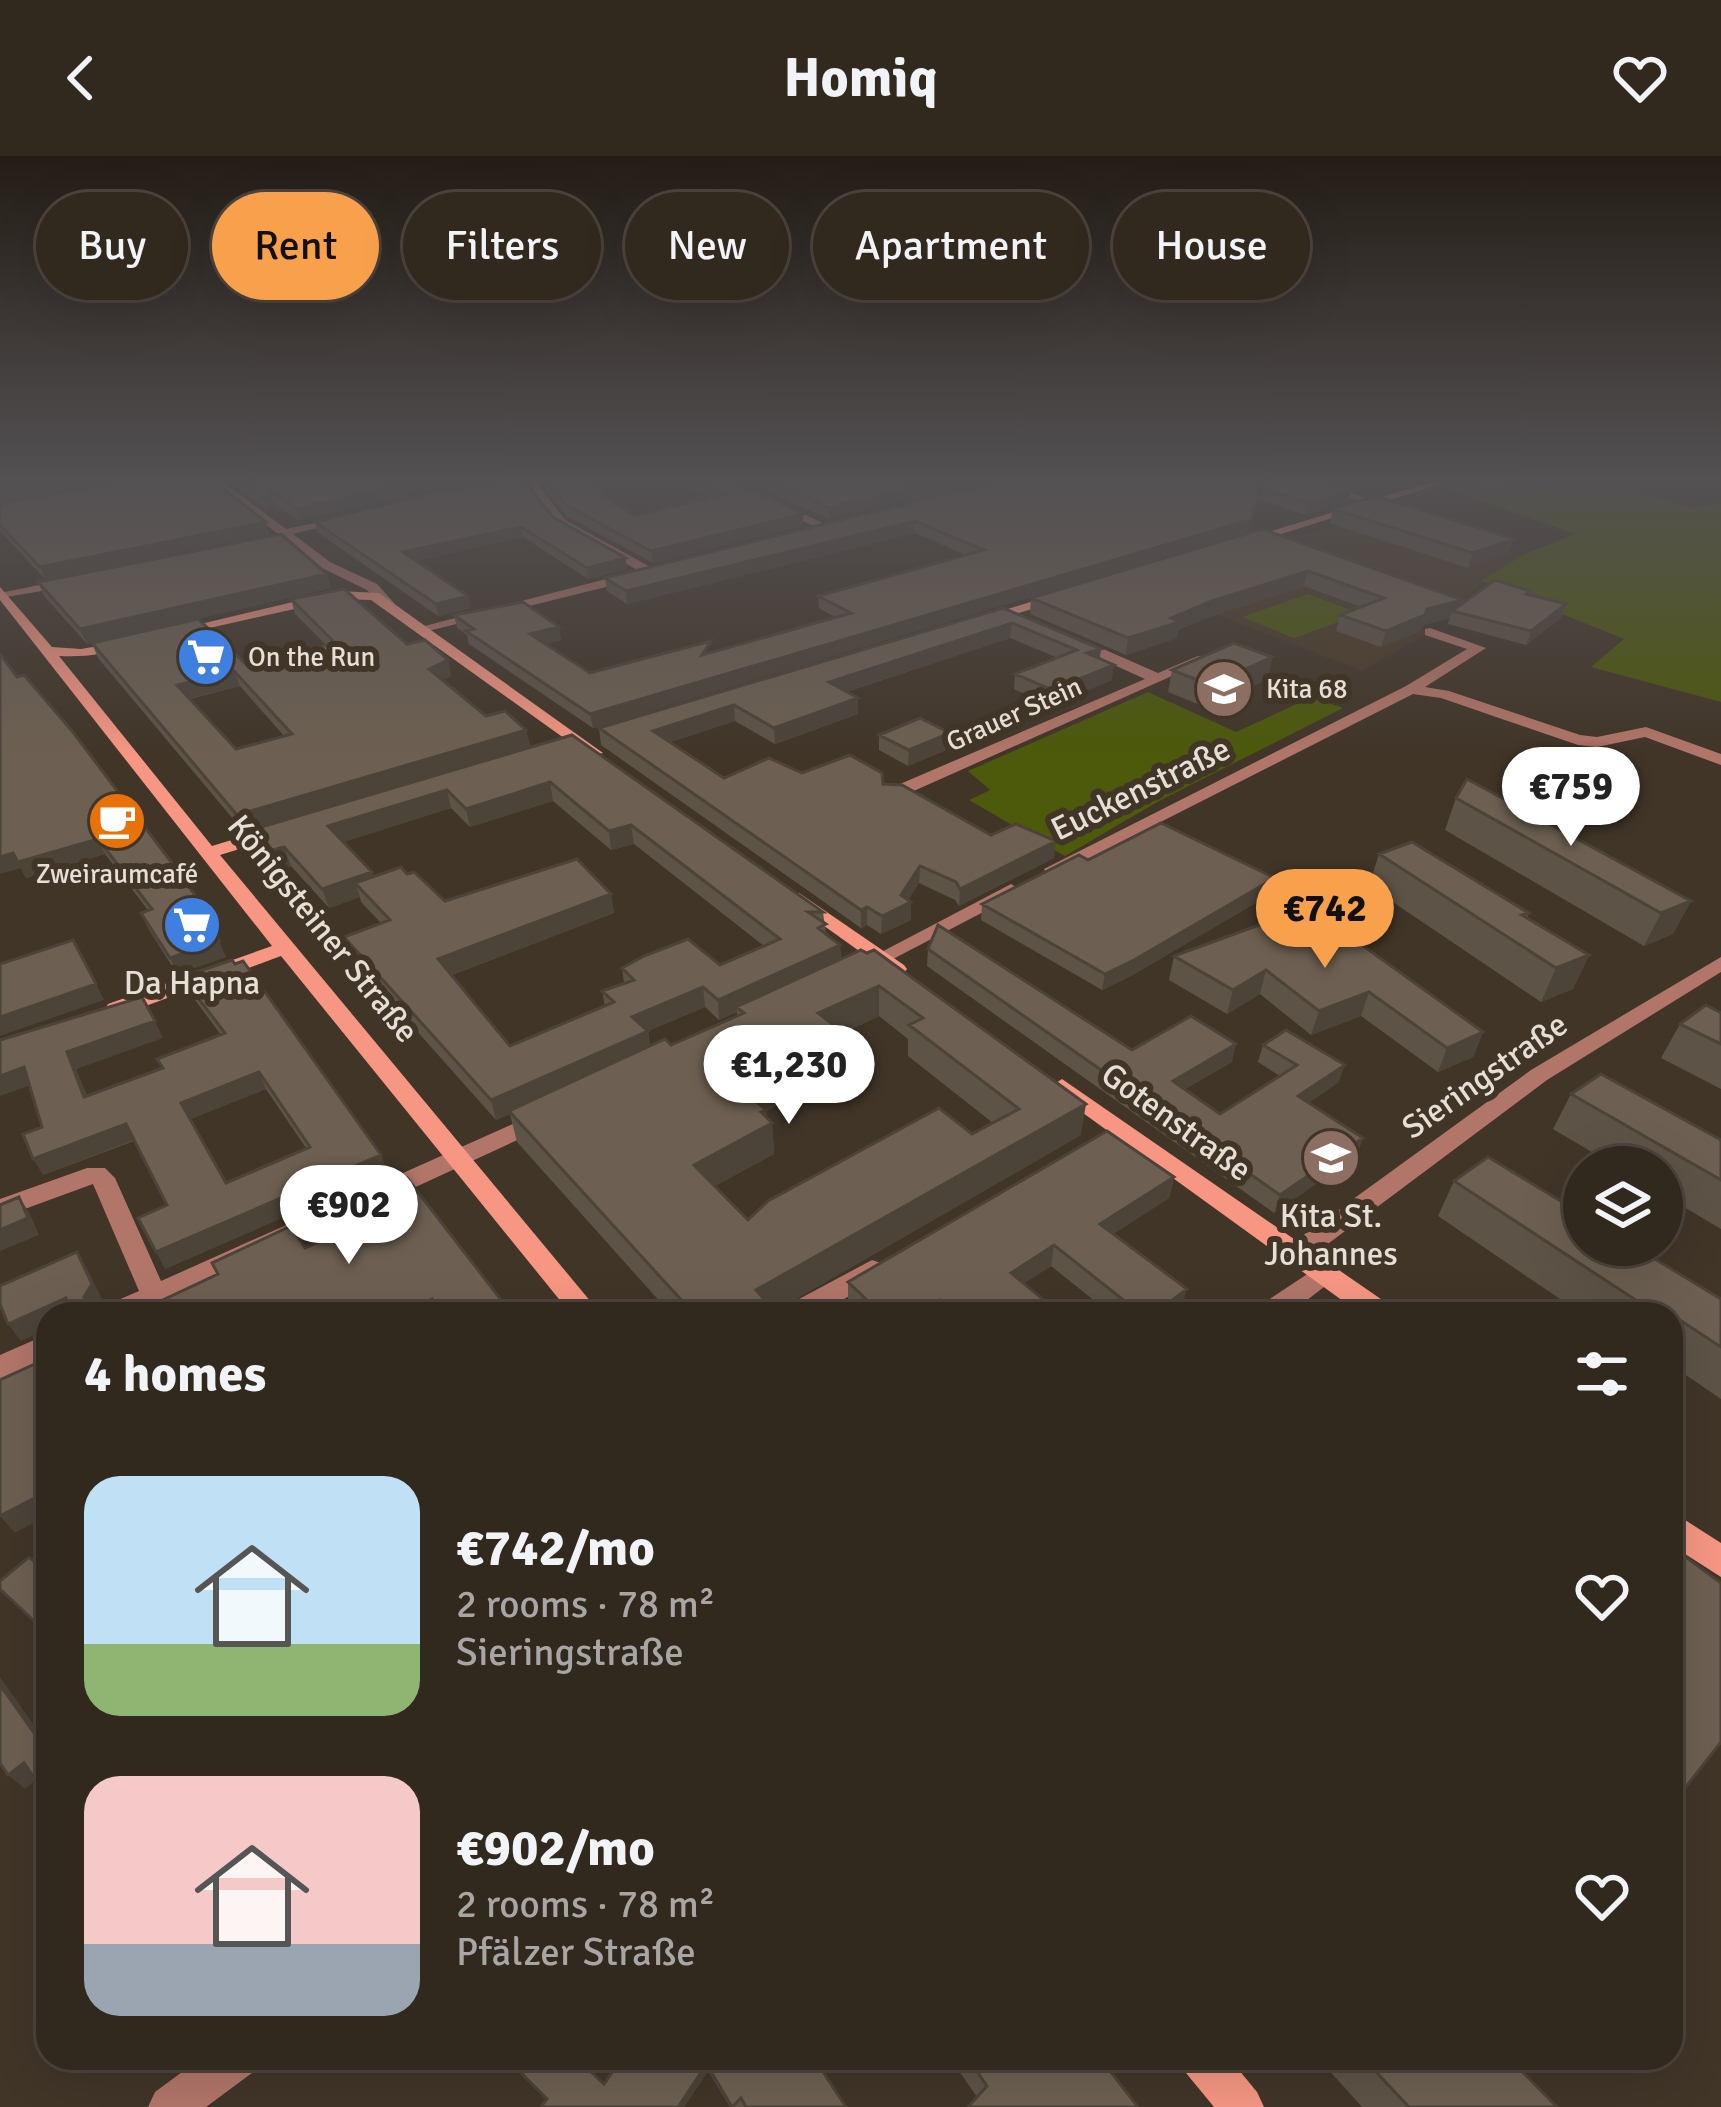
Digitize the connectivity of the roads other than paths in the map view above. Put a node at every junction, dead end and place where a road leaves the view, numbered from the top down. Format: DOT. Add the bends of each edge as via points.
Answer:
graph roads {
  1 [pos="646,573"];
  2 [pos="343,574"];
  3 [pos="94,578"];
  4 [pos="1086,589"];
  5 [pos="2,594"];
  6 [pos="339,595"];
  7 [pos="388,604"];
  8 [pos="1004,614"];
  9 [pos="958,627"];
  10 [pos="1037,627"];
  11 [pos="420,629"];
  12 [pos="1430,632"];
  13 [pos="161,635"];
  14 [pos="1058,635"];
  15 [pos="138,640"];
  16 [pos="48,651"];
  17 [pos="87,652"];
  18 [pos="1218,653"];
  19 [pos="61,667"];
  20 [pos="1156,678"];
  21 [pos="1411,688"];
  22 [pos="598,734"];
  23 [pos="576,740"];
  24 [pos="550,748"];
  25 [pos="1721,760"];
  26 [pos="617,770"];
  27 [pos="892,794"];
  28 [pos="309,822"];
  29 [pos="208,853"];
  30 [pos="781,886"];
  31 [pos="284,948"];
  32 [pos="881,958"];
  33 [pos="1721,963"];
  34 [pos="839,978"];
  35 [pos="921,986"];
  36 [pos="83,1021"];
  37 [pos="1046,1076"];
  38 [pos="566,1107"];
  39 [pos="455,1155"];
  40 [pos="0,1208"];
  41 [pos="1296,1254"];
  42 [pos="897,1256"];
  43 [pos="1324,1273"];
  44 [pos="154,1295"];
  45 [pos="139,1302"];
  46 [pos="577,1302"];
  47 [pos="817,1302"];
  48 [pos="1285,1302"];
  49 [pos="1364,1302"];
  50 [pos="36,1351"];
  51 [pos="0,1368"];
  52 [pos="1683,1535"];
  53 [pos="1721,1562"];
  54 [pos="221,2070"];
  55 [pos="1211,2070"];
  56 [pos="170,2107"];
  57 [pos="1241,2107"];
  1 -- 11 [label="street"];
  2 -- 6 [label="street" via="351,584"];
  2 -- 7 [label="street"];
  3 -- 5 [label="street"];
  4 -- 8 [label="main road"];
  5 -- 16 [label="main road, Königsteiner Straße"];
  6 -- 7 [label="main road"];
  6 -- 13 [label="main road"];
  7 -- 11 [label="main road"];
  8 -- 9 [label="main road"];
  8 -- 10 [label="street"];
  11 -- 23 [label="main road"];
  12 -- 21 [label="street, Euckenstraße" via="1479,648"];
  14 -- 20 [label="street, Grauer Stein"];
  15 -- 17 [label="main road"];
  16 -- 17 [label="main road"];
  16 -- 19 [label="main road, Königsteiner Straße"];
  17 -- 19 [label="main road"];
  18 -- 20 [label="street, Grauer Stein"];
  19 -- 29 [label="main road, Königsteiner Straße"];
  20 -- 27 [label="street, Grauer Stein"];
  21 -- 25 [label="street" via="1578,740 1646,732"];
  21 -- 32 [label="street, Euckenstraße"];
  22 -- 23 [label="main road"];
  23 -- 24 [label="main road"];
  23 -- 26 [label="main road"];
  28 -- 29 [label="main road"];
  29 -- 31 [label="main road, Königsteiner Straße"];
  30 -- 32 [label="main road"];
  31 -- 36 [label="main road"];
  31 -- 39 [label="main road, Königsteiner Straße"];
  32 -- 34 [label="street, Euckenstraße"];
  32 -- 35 [label="main road"];
  33 -- 41 [label="street, Sieringstraße" via="1539,1075"];
  37 -- 41 [label="main road, Gotenstraße" via="1108,1133"];
  38 -- 39 [label="street"];
  39 -- 44 [label="street"];
  39 -- 46 [label="main road, Königsteiner Straße"];
  40 -- 44 [label="street" via="96,1174"];
  41 -- 43 [label="main road, Gotenstraße"];
  42 -- 47 [label="street"];
  43 -- 48 [label="street"];
  43 -- 49 [label="main road, Gotenstraße"];
  44 -- 45 [label="street"];
  50 -- 51 [label="street"];
  52 -- 53 [label="main road"];
  54 -- 56 [label="street"];
  55 -- 57 [label="main road"];
}
